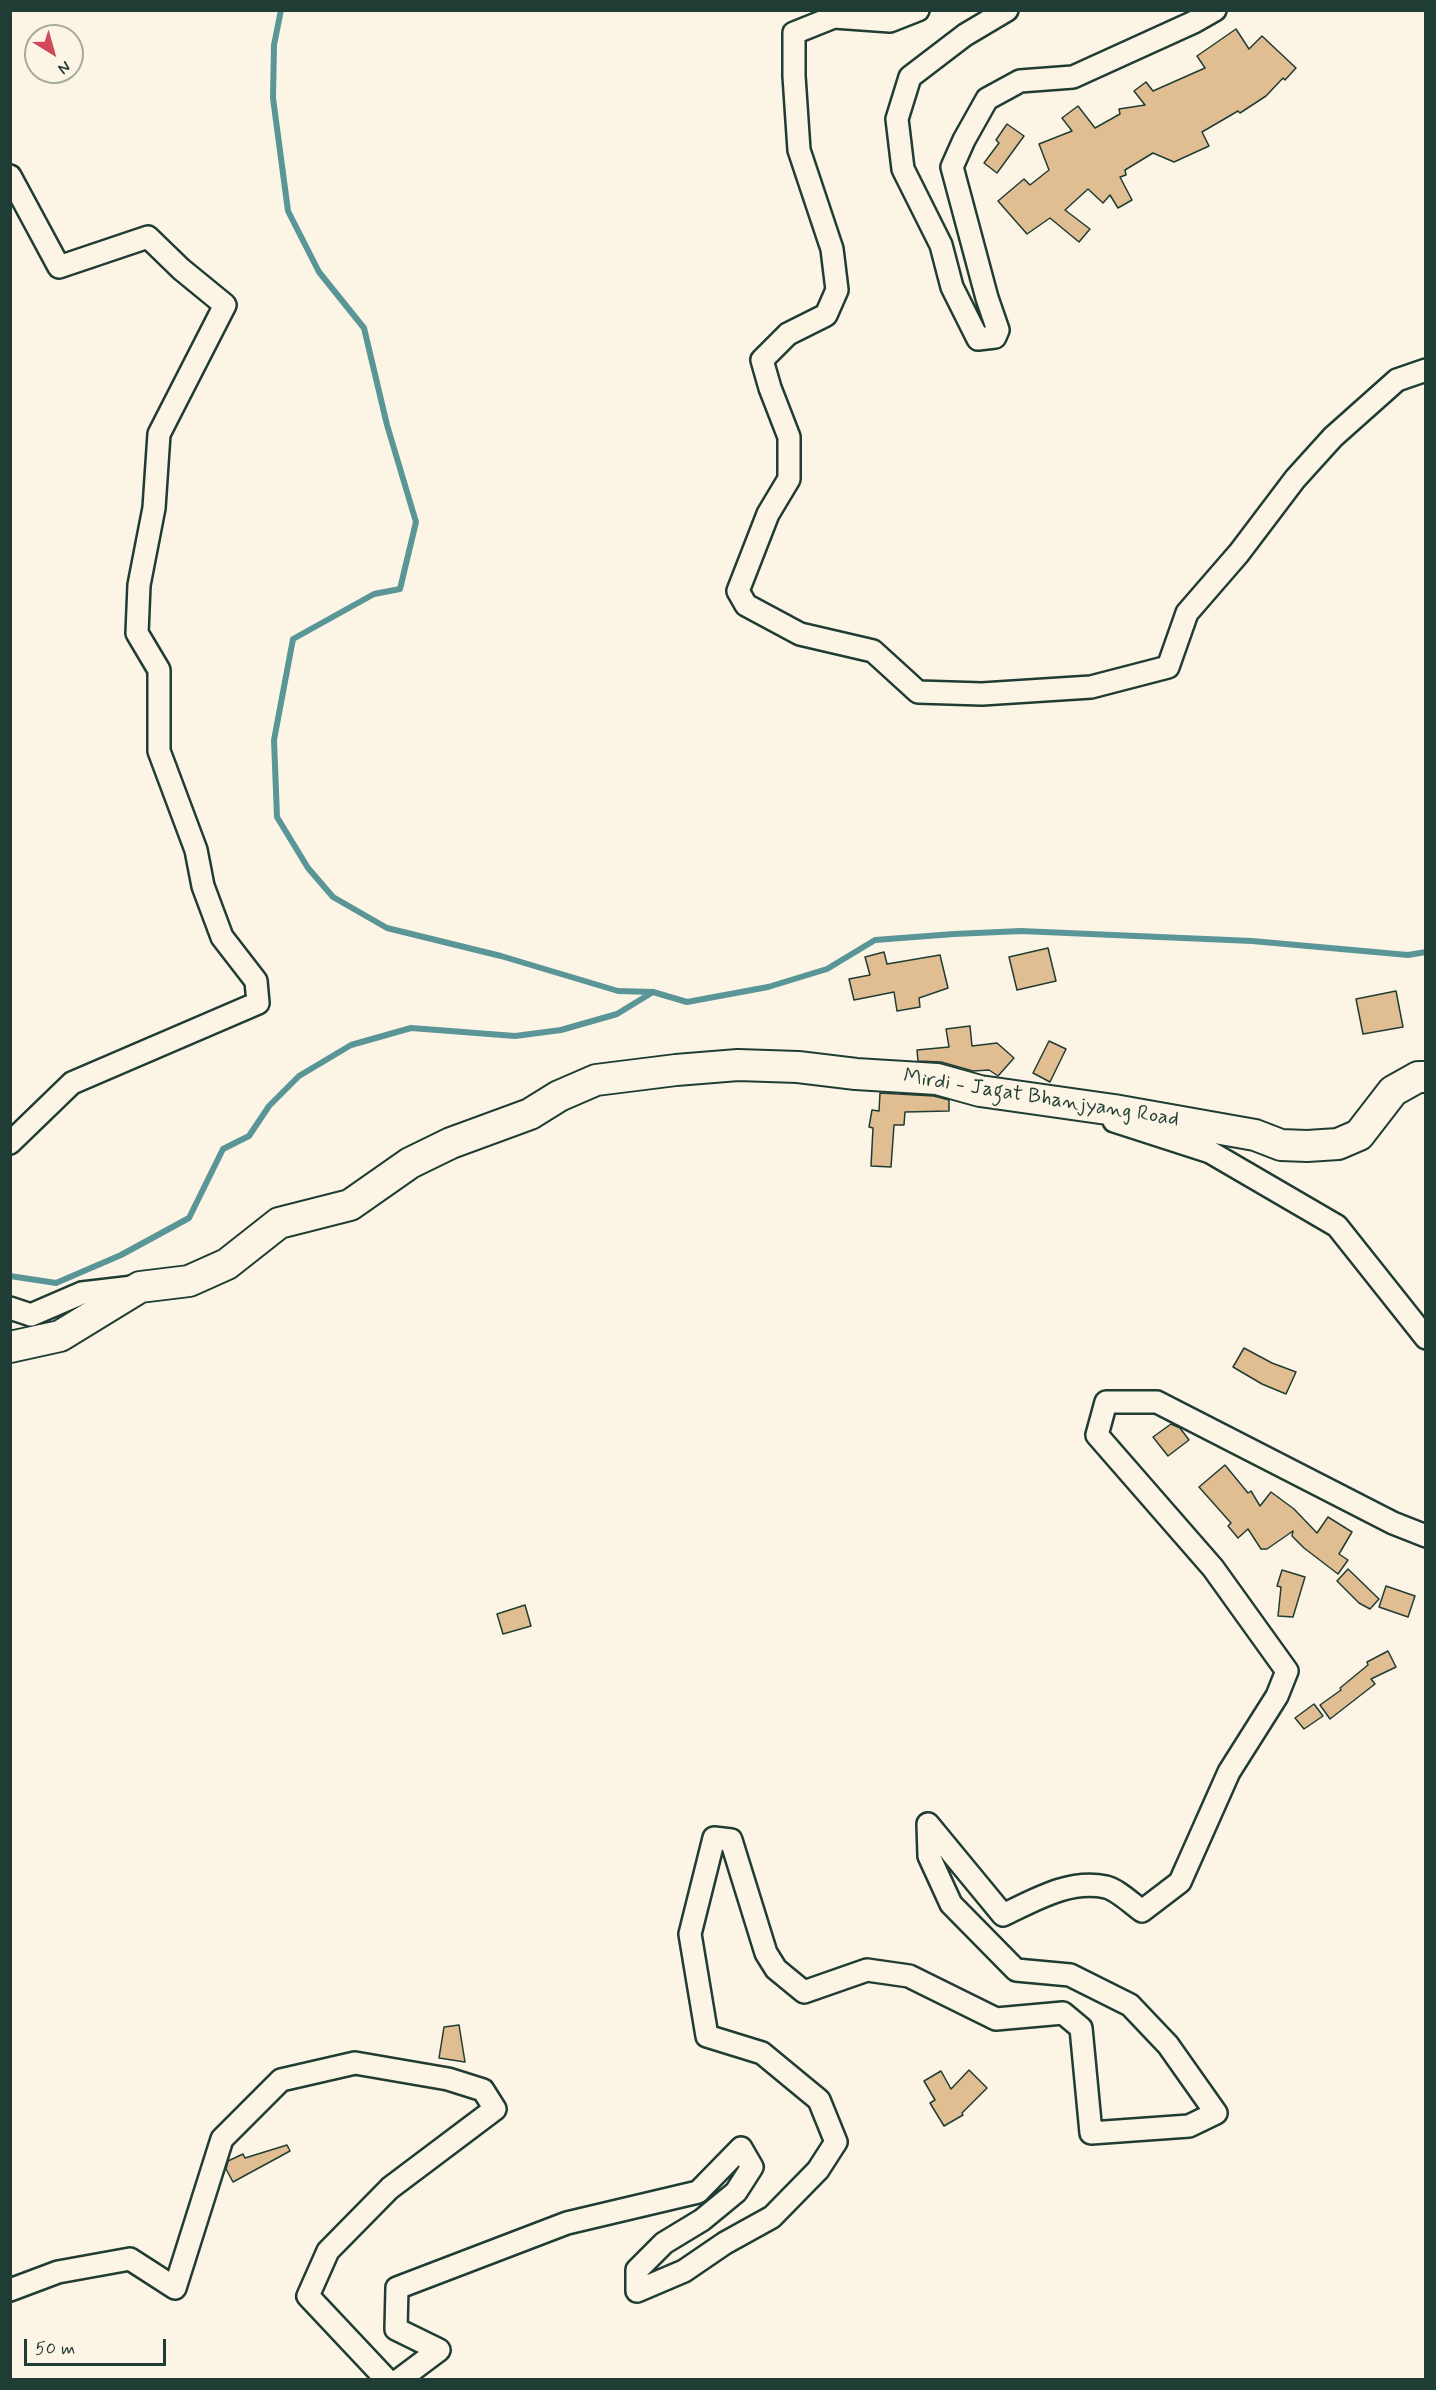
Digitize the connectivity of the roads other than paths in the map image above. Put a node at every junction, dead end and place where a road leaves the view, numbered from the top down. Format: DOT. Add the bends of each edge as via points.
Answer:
graph roads {
  1 [pos="918,10"];
  2 [pos="1007,10"];
  3 [pos="1215,10"];
  4 [pos="10,176"];
  5 [pos="1425,370"];
  6 [pos="1425,1077"];
  7 [pos="1044,1099"];
  8 [pos="10,1143"];
  9 [pos="140,1287"];
  10 [pos="10,1308"];
  11 [pos="1425,1338"];
  12 [pos="10,1347"];
  13 [pos="1425,1536"];
  14 [pos="10,2290"];
  15 [pos="387,2379"];
  16 [pos="399,2379"];
  1 -- 5 [label="street" via="890,21 834,17 794,33 799,150 832,249 837,290 826,315 788,334 762,360 789,437 789,479 768,514 738,591 746,605 800,634 873,651 918,692 982,694 1091,687 1168,667 1187,613 1295,479 1333,437 1397,380"];
  2 -- 3 [label="street" via="965,35 910,77 897,119 903,169 941,245 952,288 978,339 994,337 998,330 952,167 987,99 1020,81 1072,77"];
  4 -- 8 [label="street" via="58,267 148,237 225,305 159,434 154,508 139,585 137,633 159,670 159,751 196,850 202,886 222,937 256,981 258,1003 72,1083"];
  6 -- 7 [label="street, Mirdi - Jagat Bhanjyang Road" via="1393,1091 1359,1136 1338,1144 1306,1146 1281,1145 1255,1135"];
  7 -- 9 [label="street, Mirdi - Jagat Bhanjyang Road" via="980,1091 937,1078 798,1067 738,1065 596,1080 530,1114 451,1143 410,1163 350,1205 279,1223 227,1264 199,1277"];
  7 -- 11 [label="street" via="1210,1152 1337,1226"];
  9 -- 10 [label="street" via="82,1293 31,1315"];
  9 -- 12 [label="street, Mirdi - Jagat Bhanjyang Road" via="60,1336"];
  13 -- 16 [label="street" via="1157,1402 1106,1402 1097,1435 1213,1568 1287,1671 1278,1696 1228,1772 1180,1882 1142,1911 1108,1887 1081,1886 1057,1890 1003,1915 928,1824 929,1856 951,1904 1016,1970 1070,1975 1130,2005 1168,2045 1216,2113 1189,2126 1091,2133 1081,2028 1063,2013 996,2019 909,1976 867,1970 804,1992 776,1969 766,1953 731,1840 714,1838 690,1934 707,2036 762,2053 819,2100 836,2142 818,2170 772,2217 684,2271 638,2291 637,2270 663,2243 702,2220 736,2192 752,2167 741,2148 698,2192 567,2223 397,2289 396,2328 440,2350"];
  14 -- 15 [label="street" via="58,2272 130,2259 175,2288 222,2139 281,2080 356,2063 448,2079 483,2090 495,2109 390,2188 328,2251 308,2296"];
}
